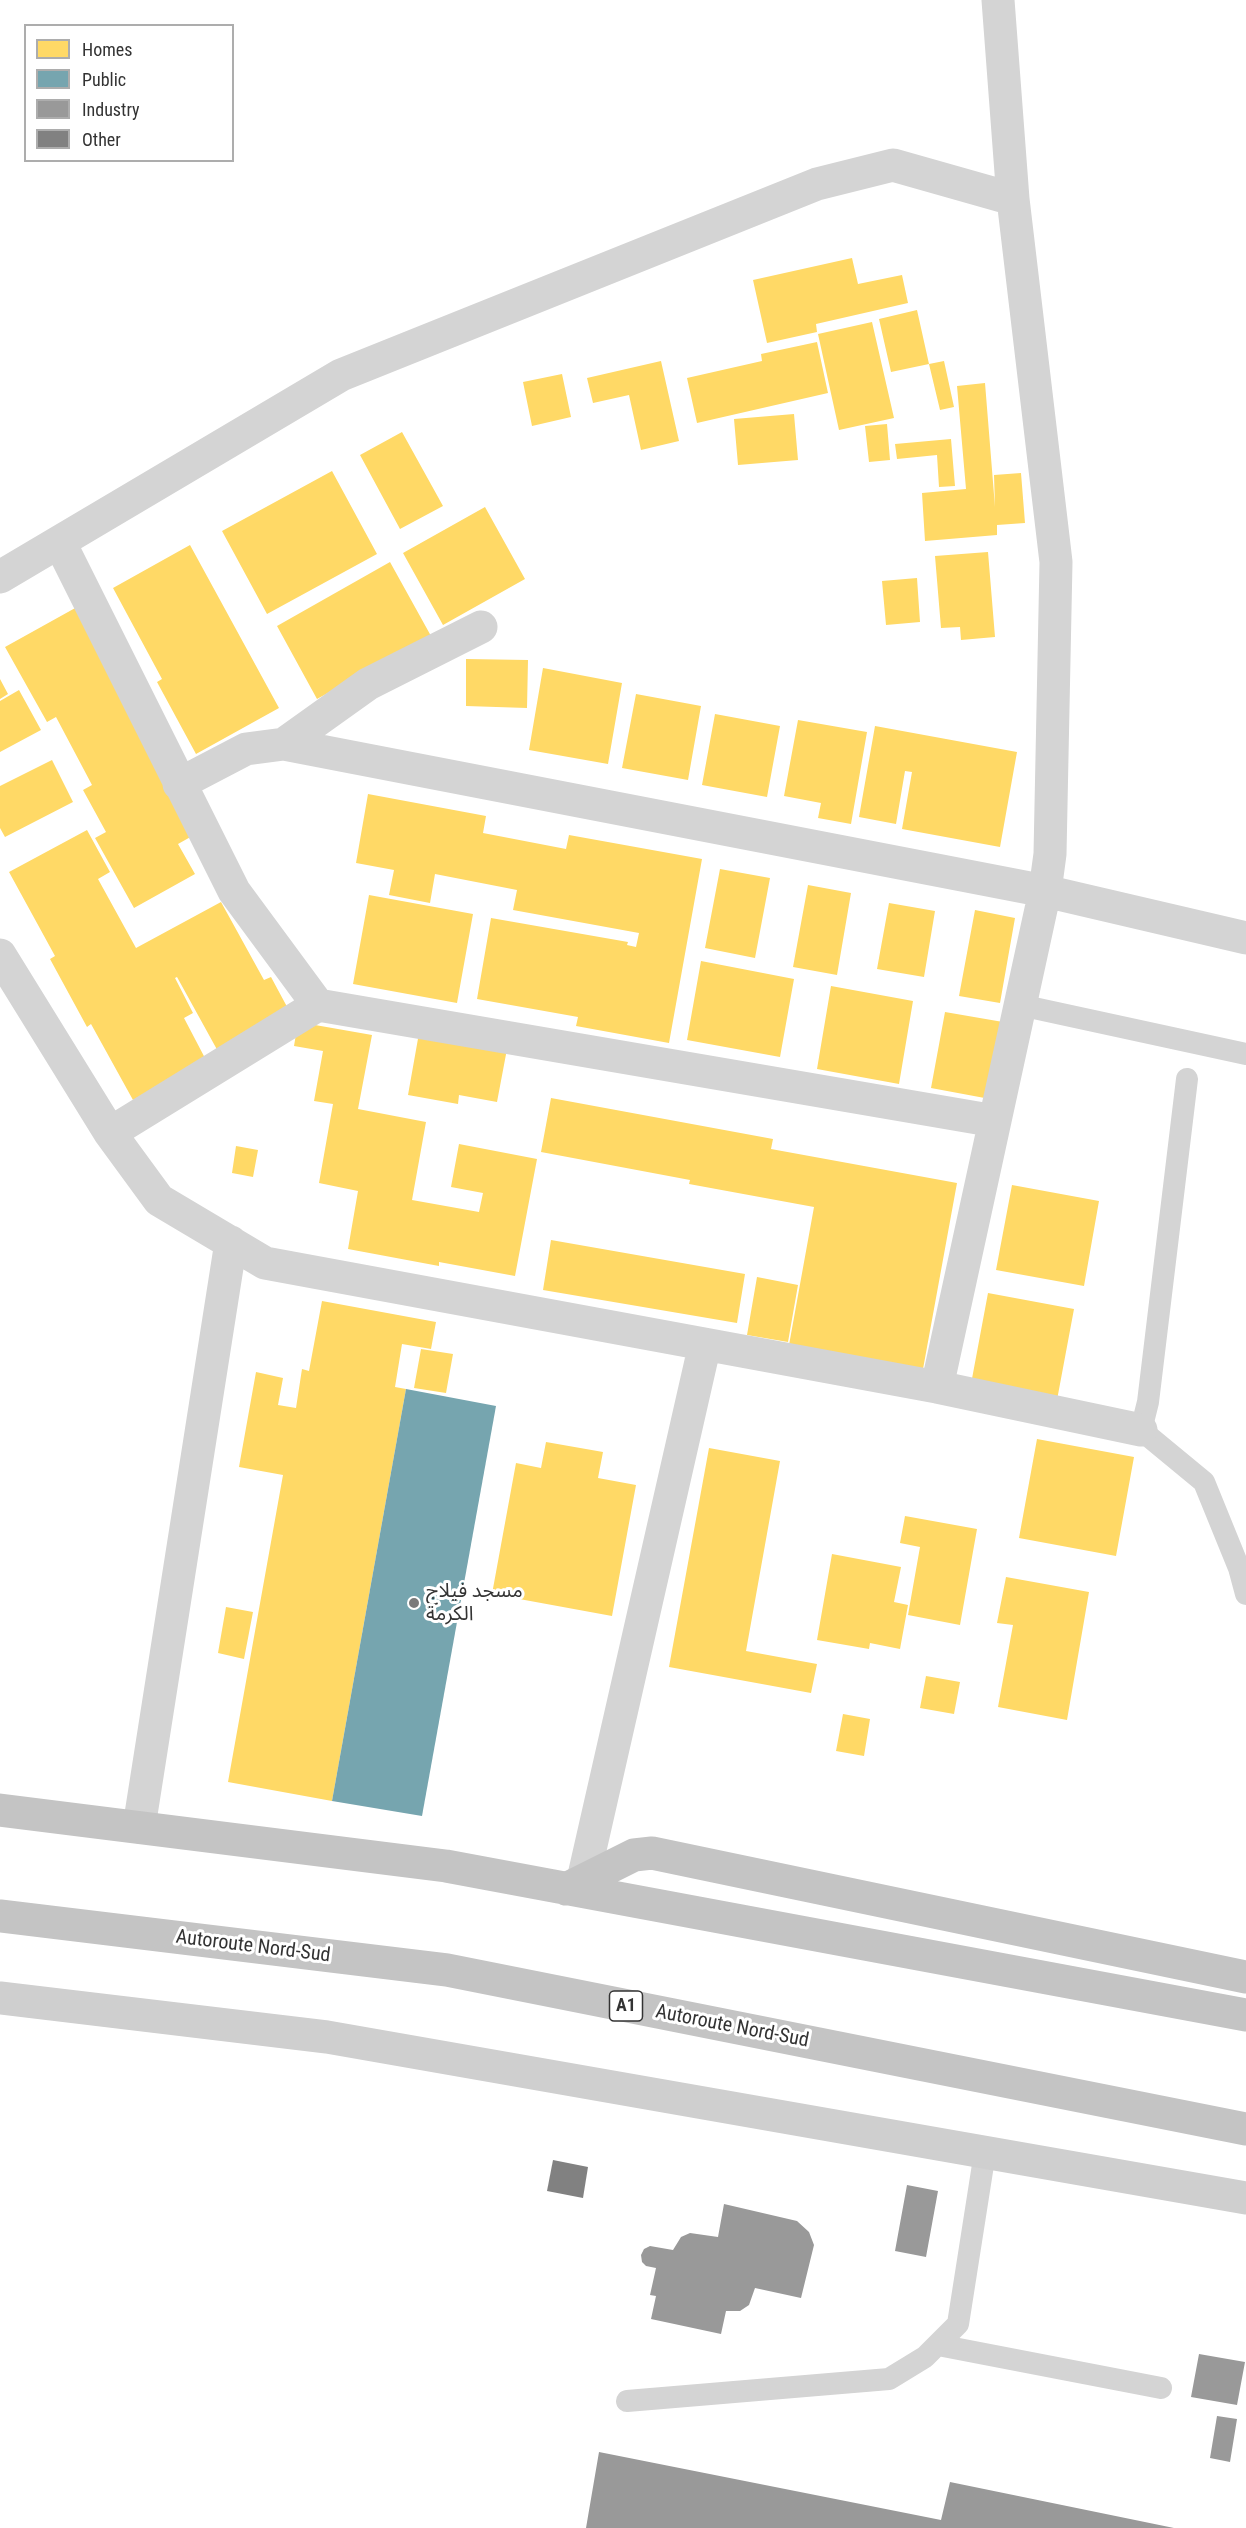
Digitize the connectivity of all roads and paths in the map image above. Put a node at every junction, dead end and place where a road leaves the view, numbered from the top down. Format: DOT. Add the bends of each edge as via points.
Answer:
graph roads {
  1 [pos="998,0"];
  2 [pos="1013,199"];
  3 [pos="60,543"];
  4 [pos="0,577"];
  5 [pos="480,627"];
  6 [pos="284,744"];
  7 [pos="179,784"];
  8 [pos="1045,891"];
  9 [pos="1246,938"];
  10 [pos="0,955"];
  11 [pos="318,1005"];
  12 [pos="1020,1005"];
  13 [pos="1246,1054"];
  14 [pos="1187,1079"];
  15 [pos="996,1120"];
  16 [pos="110,1133"];
  17 [pos="231,1242"];
  18 [pos="705,1344"];
  19 [pos="937,1387"];
  20 [pos="1141,1430"];
  21 [pos="1242,1566"];
  22 [pos="1246,1594"];
  23 [pos="0,1810"];
  24 [pos="139,1827"];
  25 [pos="575,1884"];
  26 [pos="0,1916"];
  27 [pos="1246,1977"];
  28 [pos="0,1998"];
  29 [pos="1246,2015"];
  30 [pos="1246,2129"];
  31 [pos="985,2151"];
  32 [pos="1246,2198"];
  33 [pos="938,2345"];
  34 [pos="1161,2388"];
  35 [pos="627,2401"];
  1 -- 2 [label="street"];
  2 -- 3 [label="street" via="893,165 817,184 341,375"];
  2 -- 8 [label="street" via="1056,562 1050,854"];
  3 -- 4 [label="street"];
  3 -- 7 [label="street"];
  5 -- 6 [label="street" via="368,684"];
  6 -- 7 [label="street" via="246,749"];
  6 -- 8 [label="street"];
  7 -- 11 [label="street" via="234,891"];
  8 -- 9 [label="street"];
  8 -- 12 [label="street"];
  10 -- 16 [label="street"];
  11 -- 15 [label="street"];
  11 -- 16 [label="street"];
  12 -- 13 [label="lane"];
  12 -- 15 [label="street"];
  14 -- 20 [label="lane" via="1148,1402"];
  15 -- 19 [label="street"];
  16 -- 17 [label="street" via="159,1200"];
  17 -- 18 [label="street" via="265,1263"];
  17 -- 24 [label="street"];
  18 -- 19 [label="street"];
  18 -- 25 [label="street"];
  19 -- 20 [label="street"];
  20 -- 21 [label="lane" via="1204,1482"];
  21 -- 22 [label="lane"];
  23 -- 24 [label="highway"];
  24 -- 25 [label="highway"];
  25 -- 27 [label="highway" via="634,1855 652,1853"];
  25 -- 29 [label="highway"];
  26 -- 30 [label="highway, Autoroute Nord-Sud / A1" via="447,1970"];
  28 -- 31 [label="main road" via="327,2037"];
  31 -- 32 [label="main road"];
  31 -- 33 [label="lane" via="958,2324"];
  33 -- 34 [label="lane"];
  33 -- 35 [label="lane" via="889,2379"];
}
